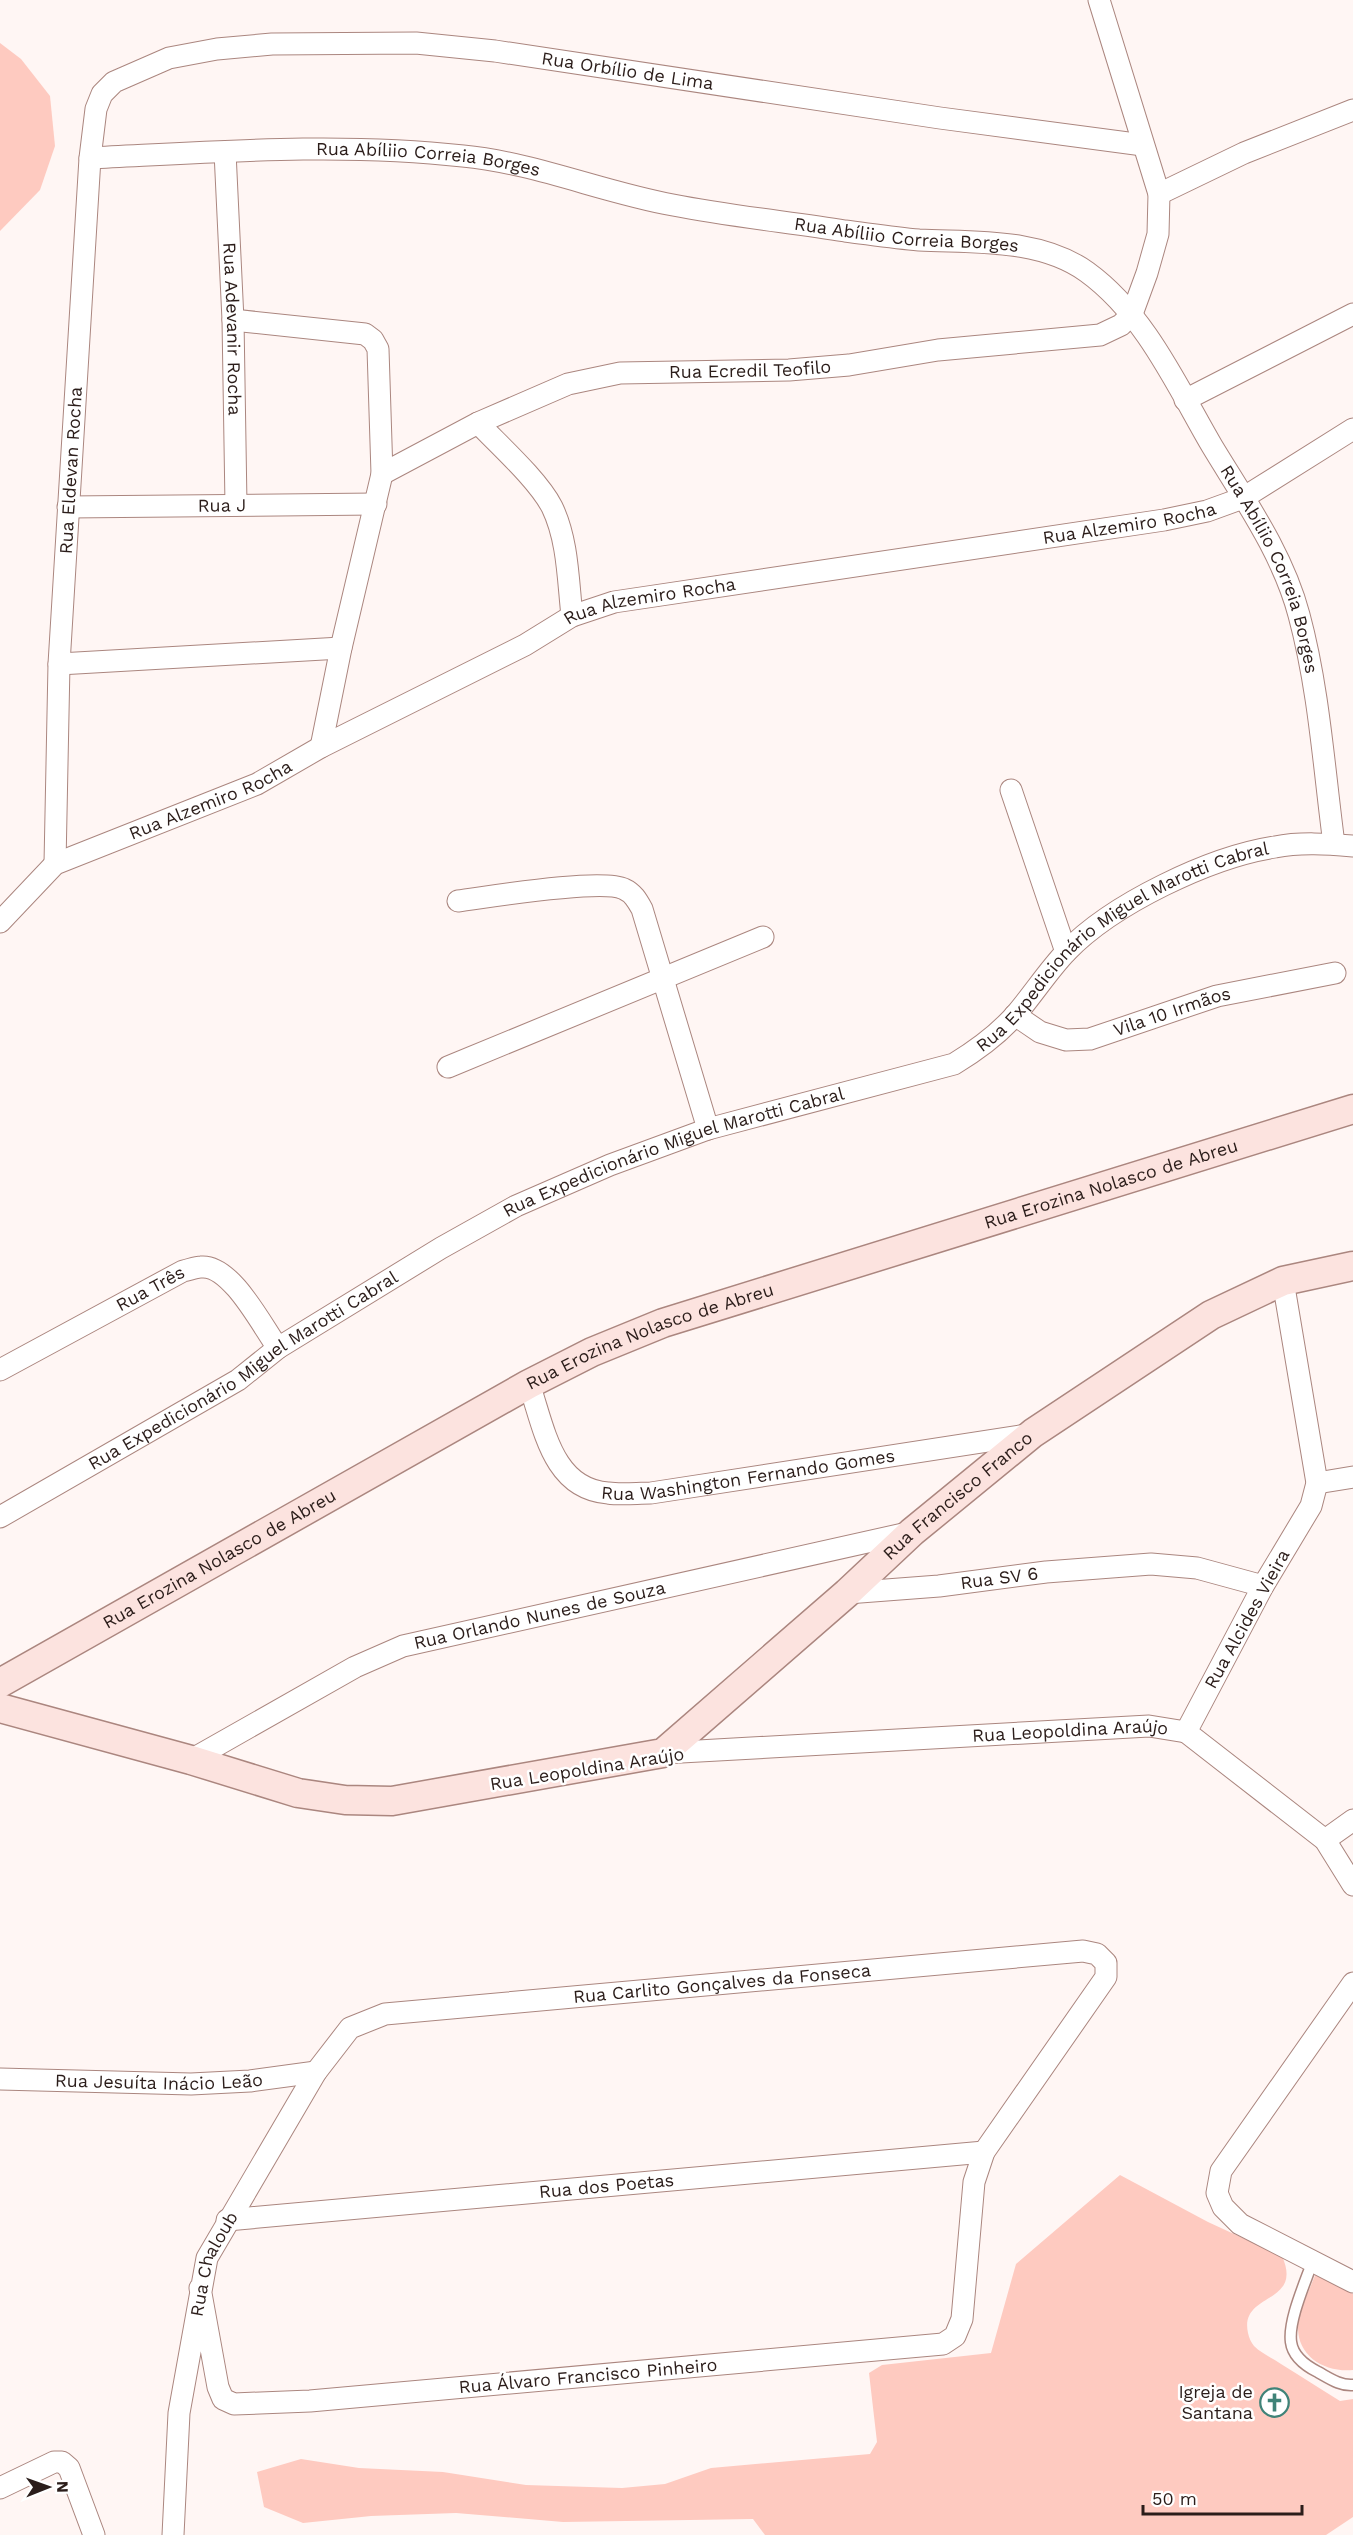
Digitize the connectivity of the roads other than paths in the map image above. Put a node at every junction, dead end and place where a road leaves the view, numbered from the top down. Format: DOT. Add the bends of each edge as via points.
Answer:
graph roads {
  1 [pos="1100,0"];
  2 [pos="114,82"];
  3 [pos="1353,110"];
  4 [pos="1143,145"];
  5 [pos="225,152"];
  6 [pos="90,158"];
  7 [pos="1159,194"];
  8 [pos="1132,314"];
  9 [pos="1353,314"];
  10 [pos="233,320"];
  11 [pos="1185,400"];
  12 [pos="478,423"];
  13 [pos="1353,429"];
  14 [pos="382,474"];
  15 [pos="1243,498"];
  16 [pos="376,504"];
  17 [pos="237,505"];
  18 [pos="68,507"];
  19 [pos="572,616"];
  20 [pos="341,648"];
  21 [pos="59,664"];
  22 [pos="321,747"];
  23 [pos="1011,790"];
  24 [pos="1344,845"];
  25 [pos="55,864"];
  26 [pos="458,901"];
  27 [pos="0,922"];
  28 [pos="763,937"];
  29 [pos="1066,952"];
  30 [pos="1335,973"];
  31 [pos="663,980"];
  32 [pos="1016,1015"];
  33 [pos="448,1067"];
  34 [pos="1353,1110"];
  35 [pos="708,1129"];
  36 [pos="1353,1266"];
  37 [pos="1282,1281"];
  38 [pos="278,1348"];
  39 [pos="0,1370"];
  40 [pos="529,1384"];
  41 [pos="1033,1433"];
  42 [pos="1353,1477"];
  43 [pos="1317,1483"];
  44 [pos="0,1517"];
  45 [pos="912,1532"];
  46 [pos="1263,1586"];
  47 [pos="847,1593"];
  48 [pos="0,1683"];
  49 [pos="0,1708"];
  50 [pos="1186,1732"];
  51 [pos="663,1754"];
  52 [pos="191,1760"];
  53 [pos="1353,1820"];
  54 [pos="1325,1840"];
  55 [pos="1353,1886"];
  56 [pos="1353,1983"];
  57 [pos="350,2028"];
  58 [pos="316,2072"];
  59 [pos="0,2079"];
  60 [pos="984,2152"];
  61 [pos="228,2220"];
  62 [pos="1313,2260"];
  63 [pos="1353,2282"];
  64 [pos="200,2288"];
  65 [pos="1353,2385"];
  66 [pos="0,2488"];
  67 [pos="94,2535"];
  68 [pos="173,2535"];
  1 -- 4 [label="street"];
  2 -- 4 [label="street, Rua Orbílio de Lima" via="169,58 217,49 272,44 417,44 495,51"];
  2 -- 6 [label="street, Rua Eldevan Rocha" via="102,94 96,109"];
  3 -- 7 [label="street" via="1244,153"];
  4 -- 7 [label="street"];
  5 -- 6 [label="street, Rua Abíliio Correia Borges"];
  5 -- 8 [label="street, Rua Abíliio Correia Borges" via="299,147 461,155 520,164 672,205 911,239 1028,246 1083,269"];
  5 -- 10 [label="street, Rua Adevanir Rocha"];
  6 -- 18 [label="street, Rua Eldevan Rocha"];
  7 -- 8 [label="street" via="1158,234"];
  8 -- 11 [label="street, Rua Abíliio Correia Borges"];
  8 -- 12 [label="street, Rua Ecredil Teofilo" via="1121,326 1100,335 938,350 849,365 620,373 568,384"];
  9 -- 11 [label="street"];
  10 -- 14 [label="street" via="365,334 373,340 378,349"];
  10 -- 17 [label="street, Rua Adevanir Rocha"];
  11 -- 15 [label="street, Rua Abíliio Correia Borges"];
  12 -- 14 [label="street, Rua Ecredil Teofilo"];
  12 -- 19 [label="street" via="551,506 563,538"];
  13 -- 15 [label="street, Rua Alzemiro Rocha"];
  14 -- 16 [label="street"];
  15 -- 19 [label="street, Rua Alzemiro Rocha" via="1164,520 614,602"];
  15 -- 24 [label="street, Rua Abíliio Correia Borges" via="1284,571 1299,614"];
  16 -- 17 [label="street, Rua J"];
  16 -- 20 [label="street"];
  17 -- 18 [label="street, Rua J"];
  18 -- 21 [label="street, Rua Eldevan Rocha"];
  19 -- 22 [label="street, Rua Alzemiro Rocha" via="525,645"];
  20 -- 21 [label="street"];
  20 -- 22 [label="street"];
  21 -- 25 [label="street, Rua Eldevan Rocha"];
  22 -- 25 [label="street, Rua Alzemiro Rocha" via="257,784"];
  23 -- 29 [label="street"];
  24 -- 29 [label="street, Rua Expedicionário Miguel Marotti Cabral" via="1277,846 1229,857 1114,914"];
  25 -- 27 [label="street, Rua Alzemiro Rocha"];
  26 -- 31 [label="street" via="554,888 623,888 634,895 642,909"];
  28 -- 31 [label="street"];
  29 -- 32 [label="street, Rua Expedicionário Miguel Marotti Cabral"];
  30 -- 32 [label="street, Vila 10 Irmãos" via="1217,996 1090,1039 1066,1040 1040,1032"];
  31 -- 33 [label="street"];
  31 -- 35 [label="street"];
  32 -- 35 [label="street, Rua Expedicionário Miguel Marotti Cabral" via="980,1049 954,1064"];
  34 -- 40 [label="street, Rua Erozina Nolasco de Abreu" via="663,1323 592,1352"];
  35 -- 38 [label="street, Rua Expedicionário Miguel Marotti Cabral" via="516,1206"];
  36 -- 37 [label="street, Rua Francisco Franco"];
  37 -- 41 [label="street, Rua Francisco Franco" via="1211,1315"];
  37 -- 43 [label="street, Rua Alcides Vieira"];
  38 -- 39 [label="street, Rua Três" via="233,1283 219,1270 203,1266 183,1271"];
  38 -- 44 [label="street, Rua Expedicionário Miguel Marotti Cabral" via="238,1380"];
  40 -- 41 [label="street, Rua Washington Fernando Gomes" via="555,1460 575,1483 606,1493 651,1493"];
  40 -- 48 [label="street, Rua Erozina Nolasco de Abreu"];
  41 -- 45 [label="street, Rua Francisco Franco"];
  42 -- 43 [label="street"];
  43 -- 46 [label="street, Rua Alcides Vieira" via="1311,1506"];
  45 -- 47 [label="street, Rua Francisco Franco"];
  45 -- 52 [label="street, Rua Orlando Nunes de Souza" via="403,1646 355,1666"];
  46 -- 47 [label="street, Rua SV 6" via="1197,1568 1151,1564"];
  46 -- 50 [label="street, Rua Alcides Vieira"];
  47 -- 51 [label="street, Rua Francisco Franco"];
  49 -- 52 [label="street, Rua Leopoldina Araújo"];
  50 -- 51 [label="street, Rua Leopoldina Araújo" via="1149,1726"];
  50 -- 54 [label="street"];
  51 -- 52 [label="street, Rua Leopoldina Araújo" via="392,1801 298,1793"];
  53 -- 54 [label="street"];
  54 -- 55 [label="street"];
  56 -- 62 [label="street" via="1221,2171 1217,2193 1223,2207 1240,2224"];
  57 -- 58 [label="street, Rua Chaloub"];
  57 -- 60 [label="street, Rua Carlito Gonçalves da Fonseca" via="385,2013 1083,1951 1097,1954 1106,1963 1106,1977"];
  58 -- 59 [label="street, Rua Jesuíta Inácio Leão" via="191,2084"];
  58 -- 61 [label="street, Rua Chaloub"];
  60 -- 61 [label="street, Rua dos Poetas"];
  60 -- 64 [label="street, Rua Álvaro Francisco Pinheiro" via="974,2182 962,2319 955,2336 943,2344 310,2401 234,2404 223,2399 218,2387"];
  61 -- 64 [label="street, Rua Chaloub" via="207,2258"];
  62 -- 63 [label="street"];
  62 -- 65 [label="lane" via="1291,2342 1305,2366 1337,2383"];
  64 -- 68 [label="street, Rua Chaloub" via="179,2413"];
  66 -- 67 [label="street" via="54,2462 62,2462 69,2468"];
}
